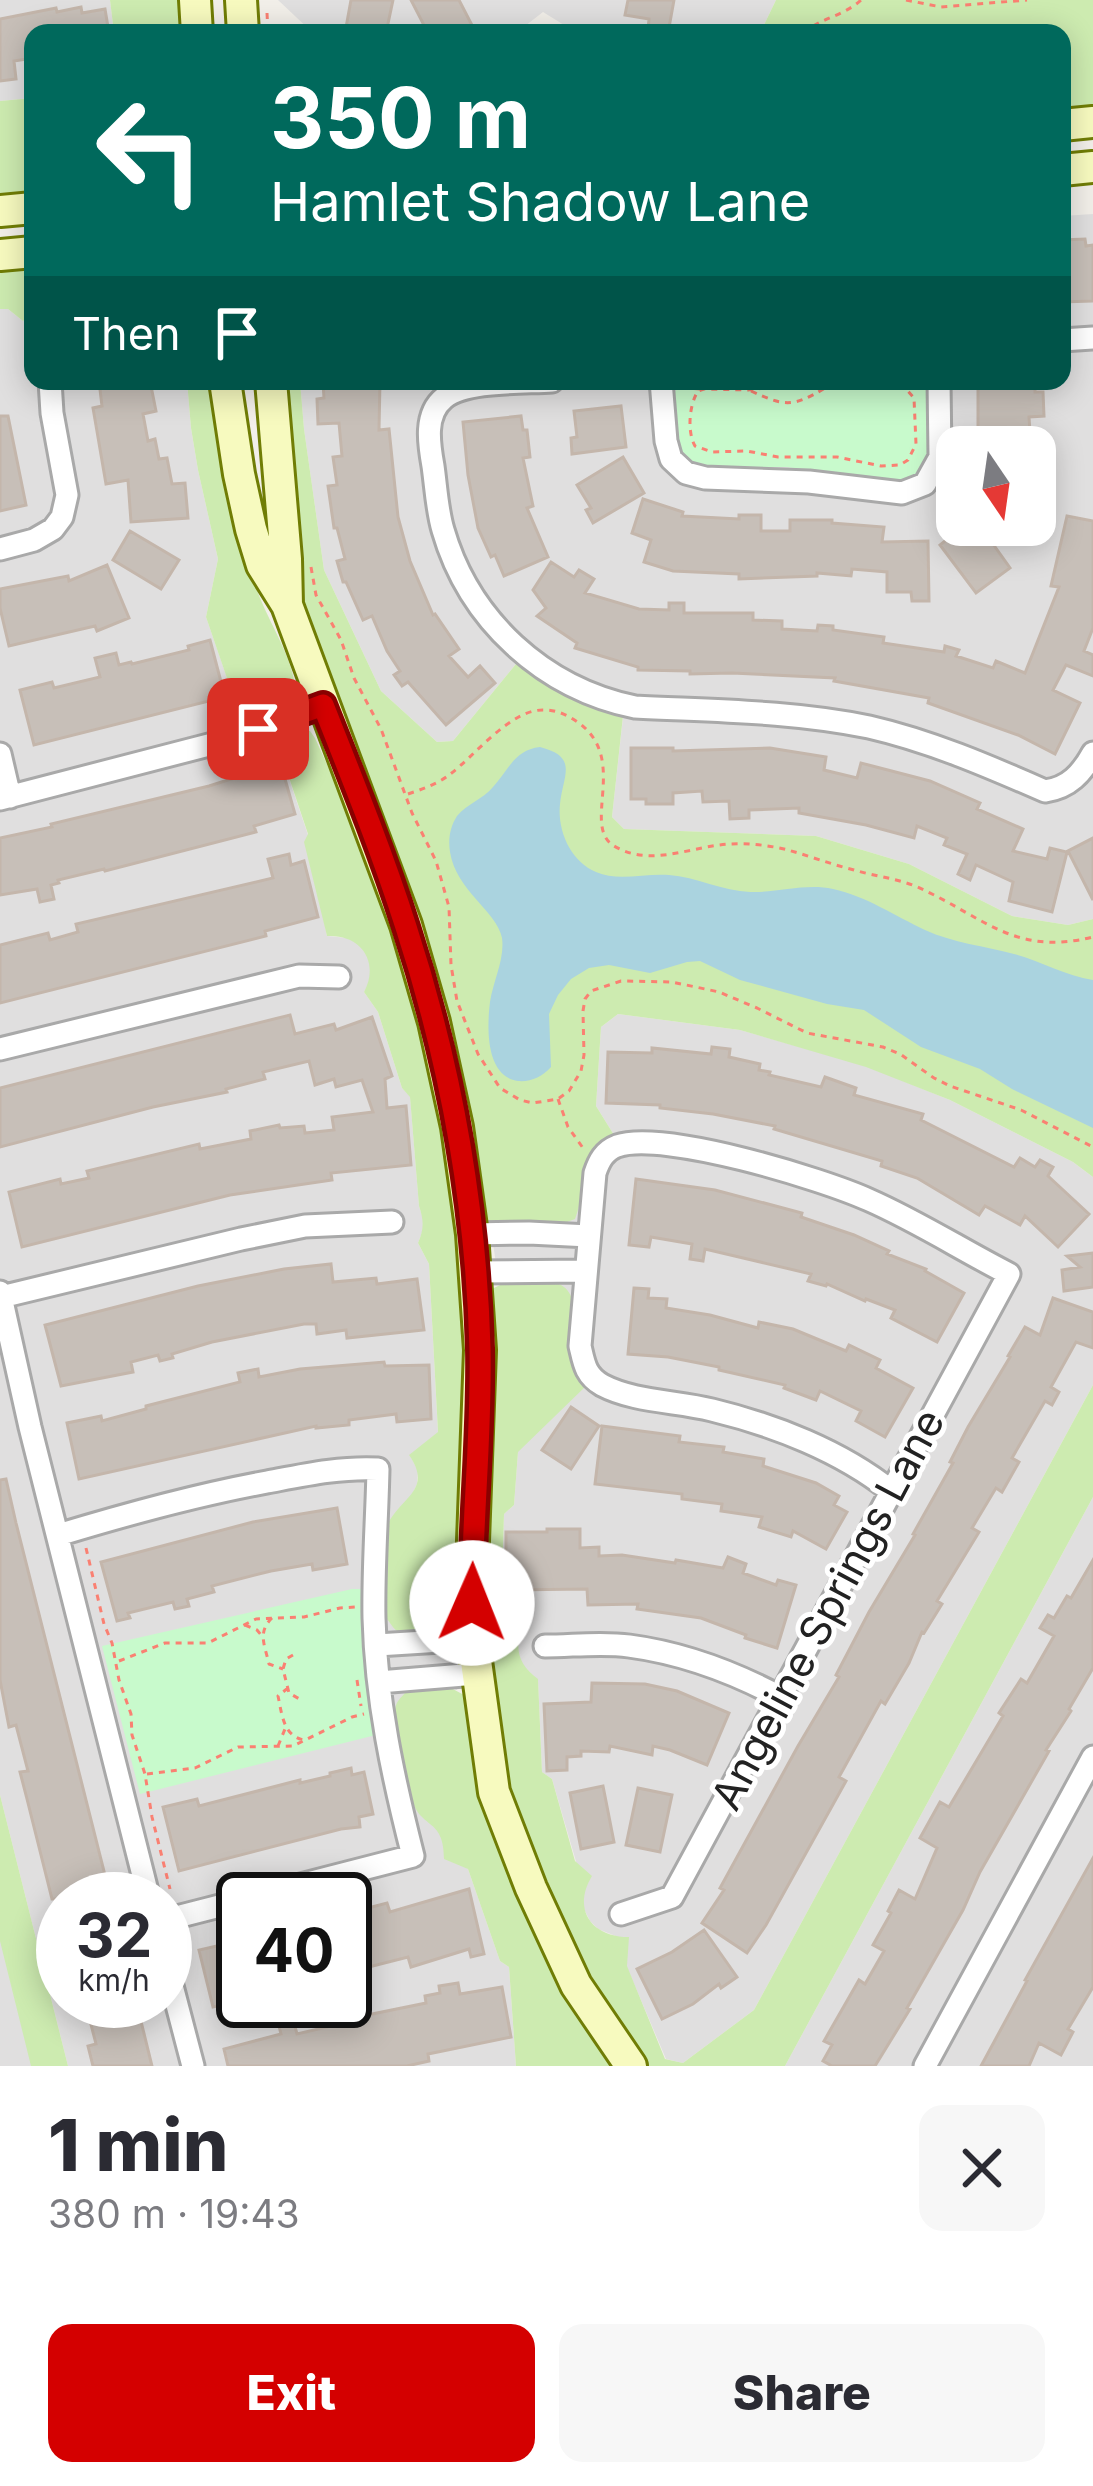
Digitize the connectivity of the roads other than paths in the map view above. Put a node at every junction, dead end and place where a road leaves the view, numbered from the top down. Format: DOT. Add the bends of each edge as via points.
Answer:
graph roads {
  1 [pos="51,390"];
  2 [pos="226,390"];
  3 [pos="272,390"];
  4 [pos="459,390"];
  5 [pos="661,390"];
  6 [pos="939,390"];
  7 [pos="0,549"];
  8 [pos="287,605"];
  9 [pos="323,705"];
  10 [pos="1093,753"];
  11 [pos="0,754"];
  12 [pos="5,798"];
  13 [pos="339,976"];
  14 [pos="0,1049"];
  15 [pos="392,1222"];
  16 [pos="472,1234"];
  17 [pos="589,1236"];
  18 [pos="585,1271"];
  19 [pos="475,1272"];
  20 [pos="1,1294"];
  21 [pos="891,1492"];
  22 [pos="58,1535"];
  23 [pos="473,1639"];
  24 [pos="376,1645"];
  25 [pos="545,1646"];
  26 [pos="476,1674"];
  27 [pos="380,1682"];
  28 [pos="780,1697"];
  29 [pos="1093,1757"];
  30 [pos="154,1872"];
  31 [pos="350,1872"];
  32 [pos="622,1914"];
  33 [pos="184,2028"];
  34 [pos="194,2066"];
  35 [pos="631,2066"];
  36 [pos="925,2066"];
  1 -- 7 [label="street" via="67,495 62,517 34,540"];
  2 -- 8 [label="street" via="251,530"];
  3 -- 8 [label="street"];
  4 -- 10 [label="street" via="437,404 430,423 442,529 469,593 512,646 569,686 635,707 870,728 1046,790 1084,771"];
  5 -- 6 [label="street" via="671,458 686,473 902,493 925,484 940,457"];
  8 -- 9 [label="street"];
  9 -- 12 [label="street" via="228,740"];
  9 -- 16 [label="street" via="434,1022"];
  11 -- 12 [label="street"];
  13 -- 14 [label="street" via="299,976"];
  15 -- 20 [label="street" via="305,1226"];
  16 -- 17 [label="street"];
  16 -- 19 [label="street"];
  17 -- 18 [label="street"];
  17 -- 21 [label="street, Angeline Springs Lane" via="599,1160 640,1142 761,1163 870,1200 1009,1274"];
  18 -- 19 [label="street"];
  18 -- 21 [label="street" via="580,1346 586,1373 599,1384 777,1430 863,1469"];
  19 -- 23 [label="street"];
  20 -- 22 [label="street"];
  21 -- 28 [label="street, Angeline Springs Lane"];
  22 -- 24 [label="street" via="223,1490 378,1469"];
  22 -- 30 [label="street"];
  23 -- 24 [label="street"];
  23 -- 26 [label="street"];
  24 -- 27 [label="street"];
  25 -- 28 [label="street" via="627,1645 694,1660"];
  26 -- 27 [label="street"];
  26 -- 35 [label="street" via="494,1792 531,1888 576,1985"];
  27 -- 31 [label="street" via="413,1856"];
  28 -- 32 [label="street, Angeline Springs Lane" via="672,1897"];
  29 -- 36 [label="street"];
  33 -- 34 [label="street"];
}
